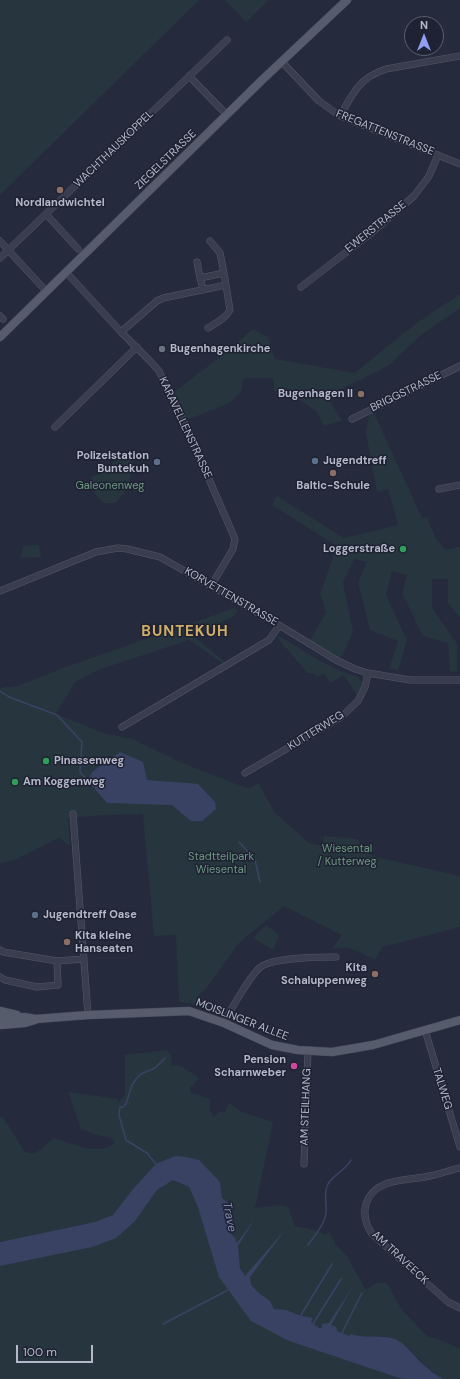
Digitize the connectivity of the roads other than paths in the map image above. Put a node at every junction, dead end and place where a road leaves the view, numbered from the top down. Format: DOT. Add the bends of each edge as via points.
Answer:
graph roads {
  1 [pos="347,0"];
  2 [pos="227,40"];
  3 [pos="460,56"];
  4 [pos="282,62"];
  5 [pos="189,76"];
  6 [pos="226,115"];
  7 [pos="340,116"];
  8 [pos="438,155"];
  9 [pos="460,164"];
  10 [pos="46,214"];
  11 [pos="0,241"];
  12 [pos="210,241"];
  13 [pos="78,249"];
  14 [pos="9,250"];
  15 [pos="0,258"];
  16 [pos="196,262"];
  17 [pos="66,272"];
  18 [pos="224,273"];
  19 [pos="200,278"];
  20 [pos="226,285"];
  21 [pos="301,287"];
  22 [pos="203,289"];
  23 [pos="46,291"];
  24 [pos="208,328"];
  25 [pos="121,332"];
  26 [pos="0,337"];
  27 [pos="137,347"];
  28 [pos="460,366"];
  29 [pos="352,419"];
  30 [pos="55,427"];
  31 [pos="460,485"];
  32 [pos="439,489"];
  33 [pos="211,586"];
  34 [pos="0,591"];
  35 [pos="279,626"];
  36 [pos="368,673"];
  37 [pos="460,680"];
  38 [pos="122,727"];
  39 [pos="245,773"];
  40 [pos="73,814"];
  41 [pos="0,950"];
  42 [pos="336,957"];
  43 [pos="84,959"];
  44 [pos="57,961"];
  45 [pos="0,977"];
  46 [pos="0,1011"];
  47 [pos="88,1015"];
  48 [pos="24,1017"];
  49 [pos="0,1019"];
  50 [pos="36,1019"];
  51 [pos="460,1020"];
  52 [pos="224,1023"];
  53 [pos="0,1025"];
  54 [pos="425,1030"];
  55 [pos="308,1052"];
  56 [pos="458,1134"];
  57 [pos="460,1147"];
  58 [pos="304,1164"];
  59 [pos="460,1168"];
  60 [pos="460,1308"];
  1 -- 4 [label="main road, ZIEGELSTRASSE"];
  2 -- 5 [label="street, WACHTHAUSKOPPEL"];
  3 -- 7 [label="street" via="374,72 357,88"];
  4 -- 6 [label="main road, ZIEGELSTRASSE"];
  4 -- 7 [label="street, FREGATTENSTRASSE" via="319,101"];
  5 -- 6 [label="street"];
  5 -- 10 [label="street, WACHTHAUSKOPPEL"];
  6 -- 17 [label="main road, ZIEGELSTRASSE"];
  7 -- 8 [label="street, FREGATTENSTRASSE"];
  8 -- 9 [label="street, FREGATTENSTRASSE"];
  8 -- 21 [label="street, EWERSTRASSE" via="429,176 414,196"];
  10 -- 13 [label="street"];
  10 -- 14 [label="street, WACHTHAUSKOPPEL"];
  11 -- 14 [label="street"];
  12 -- 18 [label="street" via="220,253"];
  14 -- 15 [label="street, WACHTHAUSKOPPEL"];
  14 -- 23 [label="street"];
  16 -- 19 [label="street"];
  17 -- 23 [label="main road, ZIEGELSTRASSE"];
  17 -- 25 [label="street, KARAVELLENSTRASSE"];
  18 -- 19 [label="street"];
  18 -- 20 [label="street"];
  19 -- 22 [label="street"];
  20 -- 22 [label="street"];
  20 -- 24 [label="street" via="230,310"];
  22 -- 25 [label="street" via="157,301"];
  23 -- 26 [label="main road, ZIEGELSTRASSE"];
  25 -- 27 [label="street, KARAVELLENSTRASSE"];
  27 -- 30 [label="street"];
  27 -- 33 [label="street, KARAVELLENSTRASSE" via="164,380 234,534 233,549"];
  28 -- 29 [label="street, BRIGGSTRASSE"];
  31 -- 32 [label="street"];
  33 -- 34 [label="street, KORVETTENSTRASSE" via="160,557 118,548 96,552"];
  33 -- 35 [label="street, KORVETTENSTRASSE"];
  35 -- 36 [label="street, KORVETTENSTRASSE" via="336,660"];
  35 -- 38 [label="street" via="269,640"];
  36 -- 37 [label="street, KORVETTENSTRASSE" via="418,681"];
  36 -- 39 [label="street, KUTTERWEG" via="358,701 341,717"];
  40 -- 43 [label="street"];
  41 -- 44 [label="street"];
  42 -- 52 [label="street" via="274,962 262,966 238,998"];
  43 -- 44 [label="street"];
  43 -- 47 [label="street"];
  44 -- 45 [label="street" via="58,985 37,987"];
  46 -- 48 [label="main road"];
  47 -- 50 [label="main road, MOISLINGER ALLEE"];
  47 -- 52 [label="main road, MOISLINGER ALLEE" via="189,1011"];
  48 -- 49 [label="main road, MOISLINGER ALLEE"];
  48 -- 50 [label="main road, MOISLINGER ALLEE"];
  50 -- 53 [label="main road, MOISLINGER ALLEE" via="25,1023"];
  51 -- 54 [label="main road, MOISLINGER ALLEE"];
  52 -- 55 [label="main road, MOISLINGER ALLEE" via="268,1044"];
  54 -- 55 [label="main road, MOISLINGER ALLEE" via="352,1049"];
  54 -- 56 [label="street, TALWEG"];
  55 -- 58 [label="street, AM STEILHANG"];
  56 -- 57 [label="street, TALWEG"];
  59 -- 60 [label="street, AM TRAVEECK" via="392,1182 380,1187 368,1199 364,1214 372,1234 448,1302"];
}
